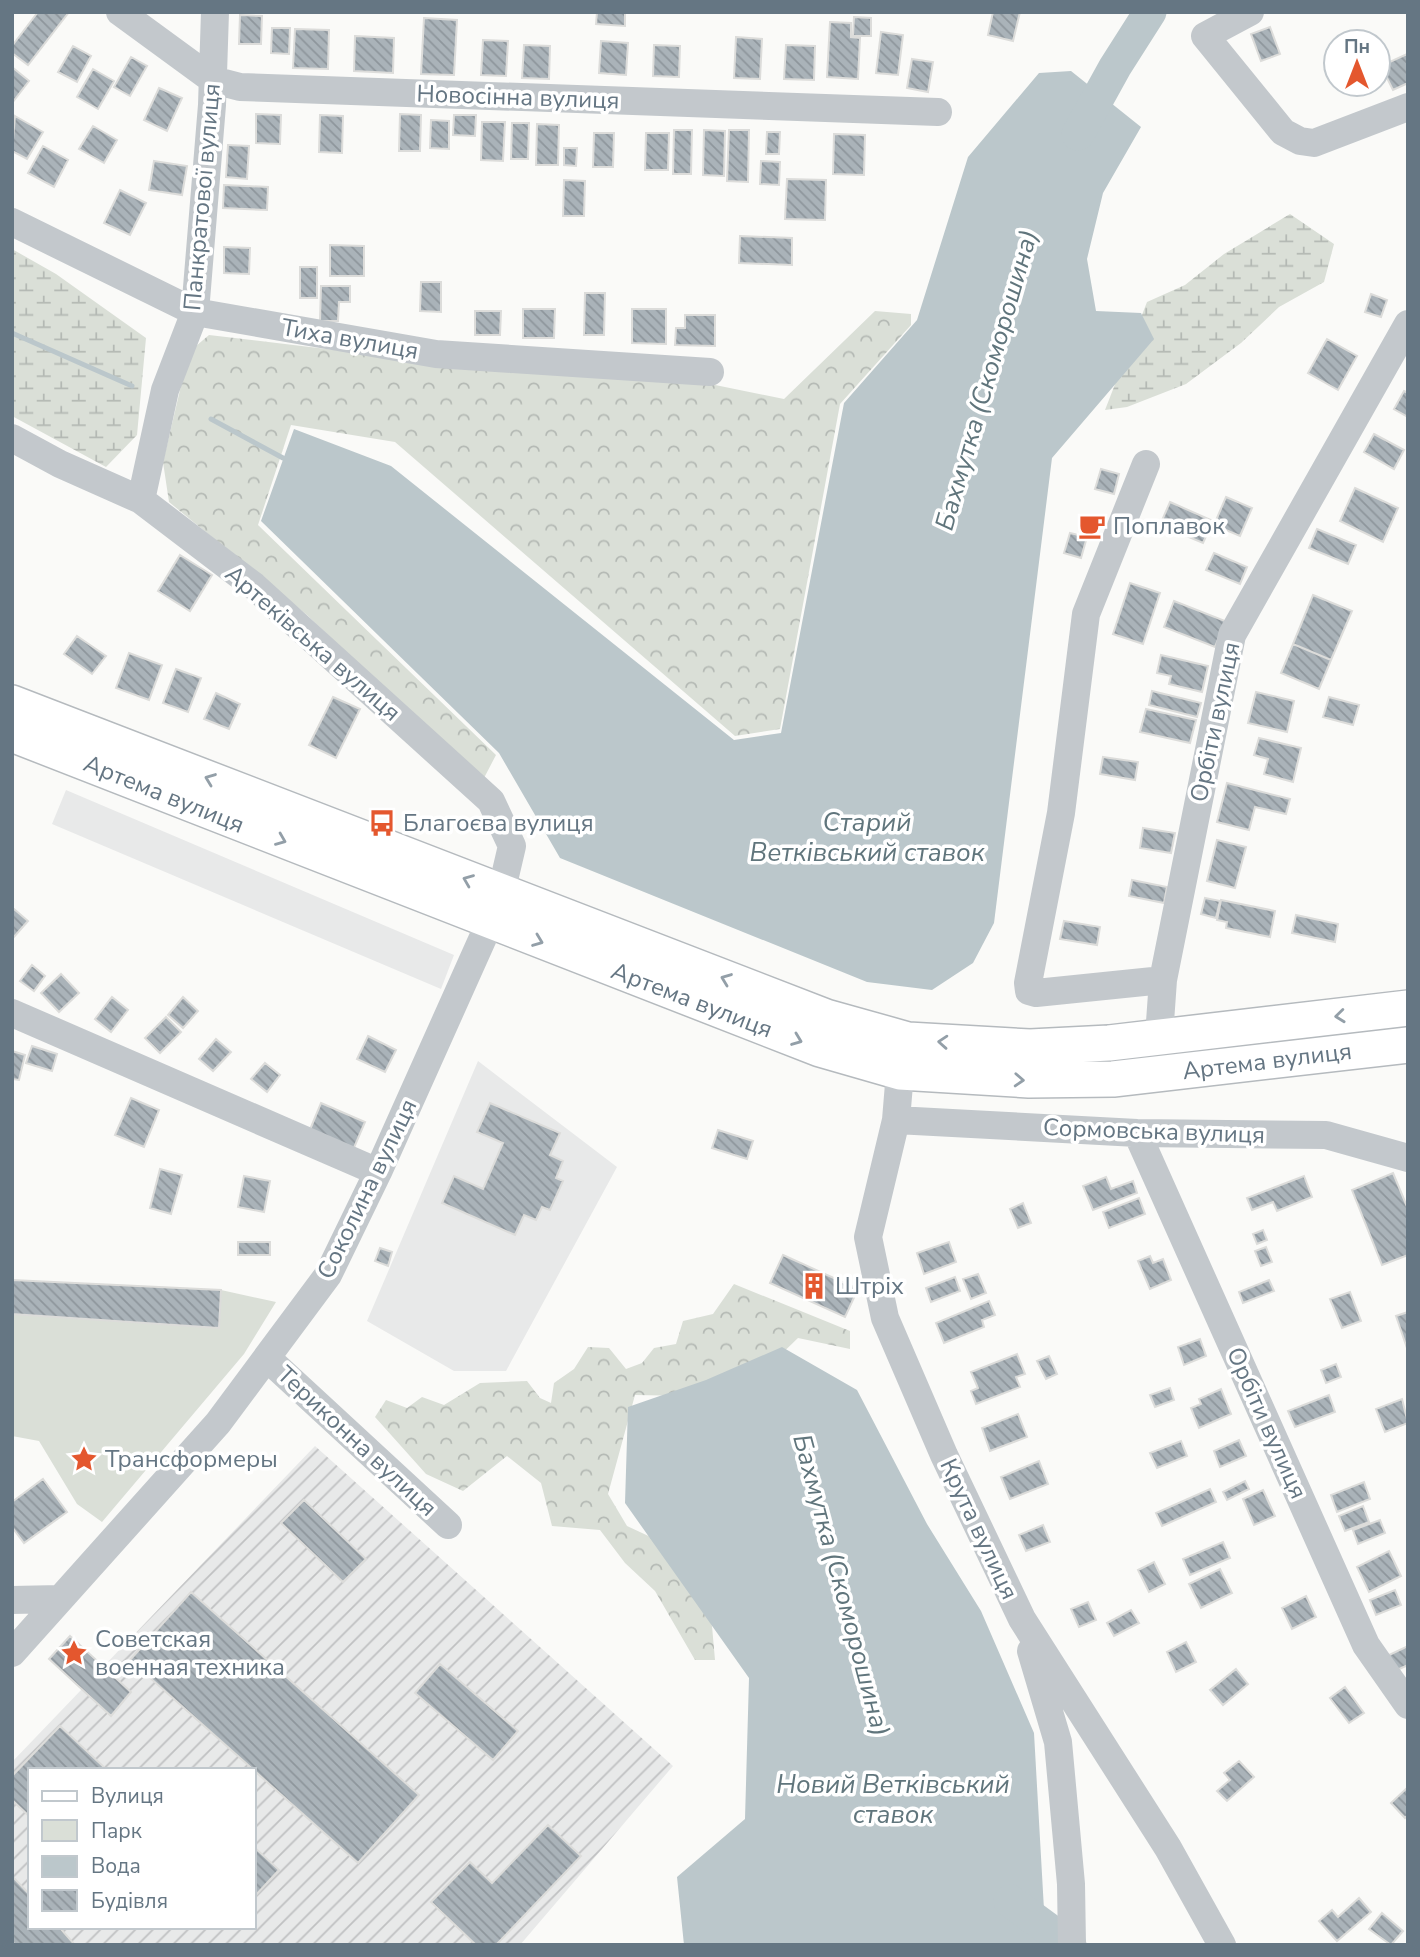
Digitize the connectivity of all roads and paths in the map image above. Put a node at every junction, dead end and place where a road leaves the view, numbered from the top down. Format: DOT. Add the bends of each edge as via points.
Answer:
graph roads {
  1 [pos="120,12"];
  2 [pos="215,12"];
  3 [pos="1250,12"];
  4 [pos="213,80"];
  5 [pos="1408,107"];
  6 [pos="938,112"];
  7 [pos="12,222"];
  8 [pos="195,312"];
  9 [pos="1408,324"];
  10 [pos="710,372"];
  11 [pos="12,438"];
  12 [pos="1146,464"];
  13 [pos="141,500"];
  14 [pos="12,703"];
  15 [pos="15,744"];
  16 [pos="496,908"];
  17 [pos="1163,980"];
  18 [pos="1408,1008"];
  19 [pos="12,1013"];
  20 [pos="1159,1036"];
  21 [pos="1408,1045"];
  22 [pos="900,1072"];
  23 [pos="896,1120"];
  24 [pos="1138,1133"];
  25 [pos="1408,1158"];
  26 [pos="379,1172"];
  27 [pos="267,1358"];
  28 [pos="448,1525"];
  29 [pos="60,1599"];
  30 [pos="12,1600"];
  31 [pos="1022,1619"];
  32 [pos="12,1653"];
  33 [pos="1408,1705"];
  34 [pos="1072,1945"];
  35 [pos="1222,1945"];
  1 -- 4 [label="street, Новосінна вулиця"];
  2 -- 4 [label="street, Панкратової вулиця"];
  3 -- 5 [label="street" via="1205,36 1283,132 1314,143"];
  4 -- 6 [label="street, Новосінна вулиця" via="240,87"];
  4 -- 8 [label="street, Панкратової вулиця"];
  7 -- 8 [label="street, Тиха вулиця"];
  8 -- 10 [label="street, Тиха вулиця" via="436,354"];
  8 -- 13 [label="street, Панкратової вулиця" via="165,390"];
  9 -- 17 [label="street, Орбіти вулиця" via="1232,635"];
  11 -- 13 [label="street, Артеківська вулиця"];
  12 -- 17 [label="street" via="1086,614 1061,813 1028,983 1029,991 1035,993"];
  13 -- 16 [label="street, Артеківська вулиця" via="254,586 491,801 512,846"];
  16 -- 14 [label="main road, Артема вулиця, one-way"];
  15 -- 16 [label="main road, Артема вулиця, one-way"];
  20 -- 16 [label="main road, Артема вулиця, one-way" via="1030,1048 908,1040"];
  16 -- 22 [label="main road, Артема вулиця, one-way" via="821,1049"];
  16 -- 26 [label="street, Соколина вулиця"];
  17 -- 20 [label="street, Орбіти вулиця"];
  18 -- 20 [label="main road, Артема вулиця, one-way"];
  19 -- 26 [label="street"];
  22 -- 21 [label="main road, Артема вулиця, one-way" via="1029,1080 1113,1079"];
  22 -- 23 [label="street, Крута вулиця"];
  23 -- 24 [label="street, Сормовська вулиця"];
  23 -- 31 [label="street, Крута вулиця" via="868,1237 885,1318"];
  24 -- 25 [label="street, Сормовська вулиця" via="1326,1135"];
  24 -- 33 [label="street, Орбіти вулиця" via="1366,1645"];
  26 -- 27 [label="street, Соколина вулиця" via="328,1275"];
  27 -- 28 [label="street, Териконна вулиця"];
  27 -- 29 [label="street, Соколина вулиця" via="218,1423"];
  29 -- 30 [label="street"];
  29 -- 32 [label="street, Соколина вулиця"];
  31 -- 34 [label="street" via="1058,1742"];
  31 -- 35 [label="street, Крута вулиця" via="1168,1847"];
}
